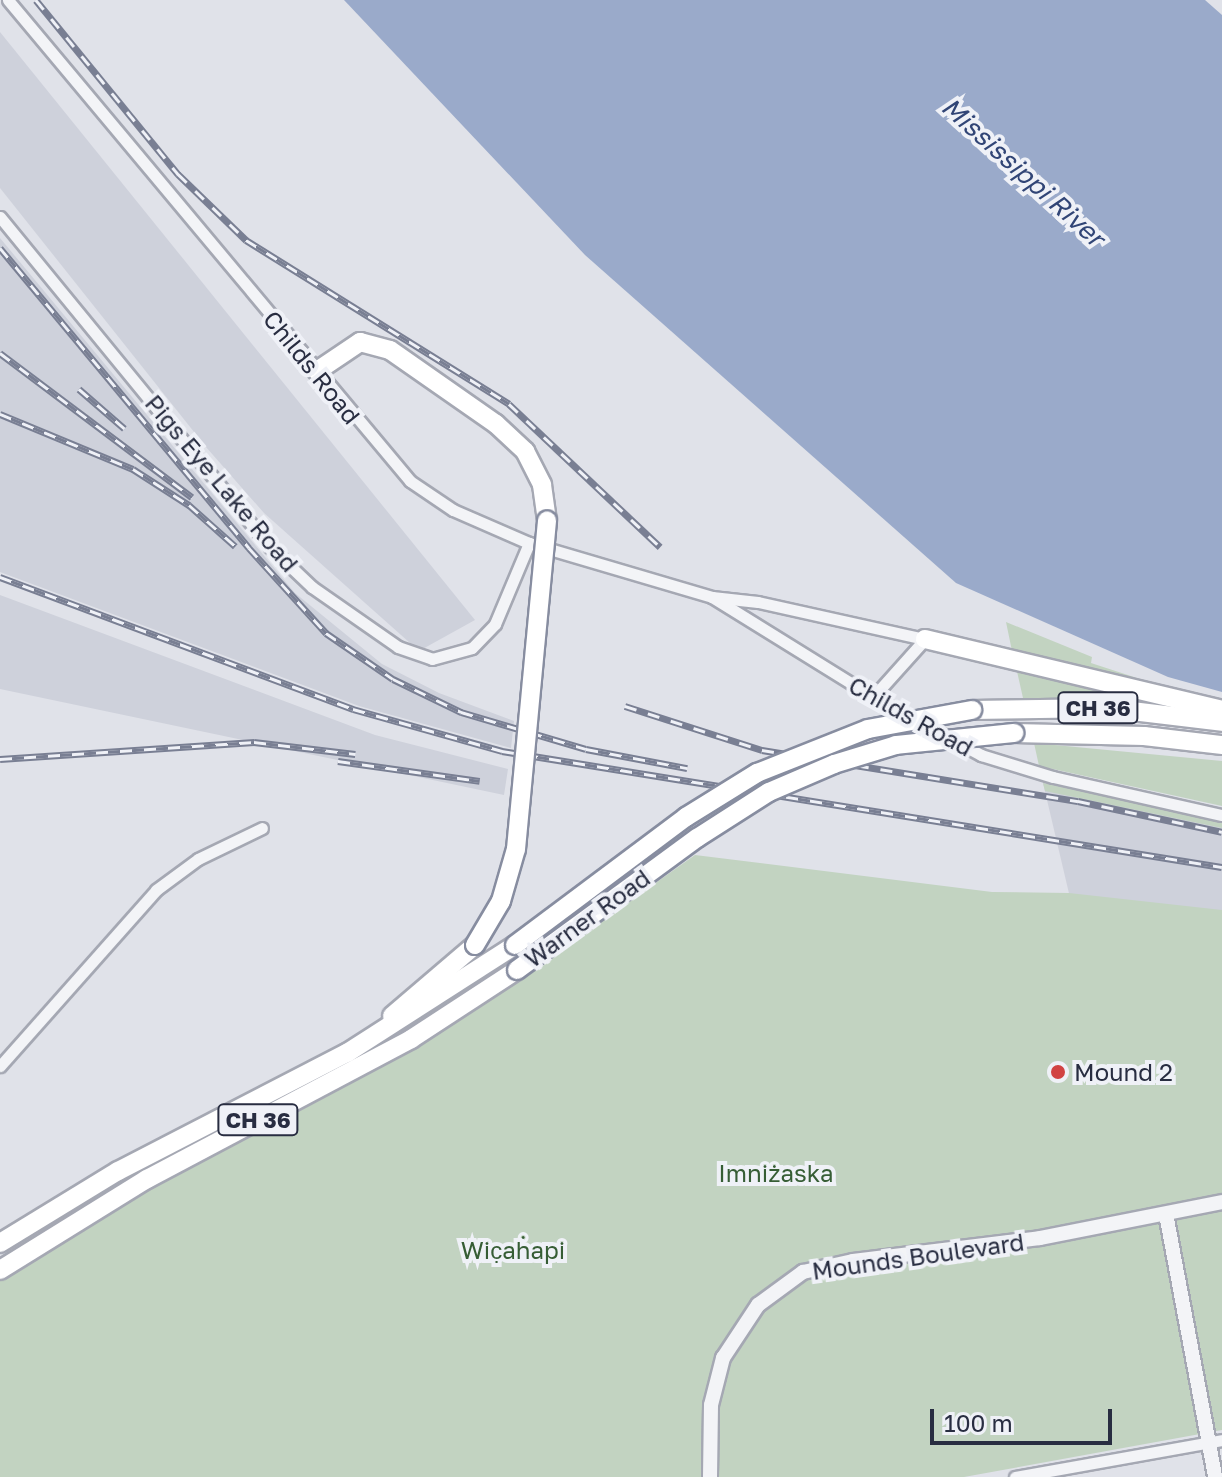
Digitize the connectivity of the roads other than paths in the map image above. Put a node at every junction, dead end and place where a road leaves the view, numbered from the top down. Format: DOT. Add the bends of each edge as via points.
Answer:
graph roads {
  1 [pos="8,0"];
  2 [pos="0,217"];
  3 [pos="317,371"];
  4 [pos="529,543"];
  5 [pos="712,597"];
  6 [pos="925,639"];
  7 [pos="873,697"];
  8 [pos="1222,710"];
  9 [pos="1222,722"];
  10 [pos="1222,747"];
  11 [pos="1222,815"];
  12 [pos="262,828"];
  13 [pos="347,1053"];
  14 [pos="0,1066"];
  15 [pos="1222,1202"];
  16 [pos="1166,1214"];
  17 [pos="0,1243"];
  18 [pos="0,1270"];
  19 [pos="1215,1441"];
  20 [pos="710,1477"];
  21 [pos="1015,1477"];
  22 [pos="1215,1477"];
  1 -- 3 [label="street, Childs Road"];
  2 -- 4 [label="street, Pigs Eye Lake Road" via="270,547 312,587 398,647 423,658 442,659 479,643 495,624"];
  3 -- 4 [label="street, Childs Road" via="410,481 453,510"];
  3 -- 13 [label="highway, bridge" via="360,342 390,350 525,451 542,485 547,520 516,849 501,901 475,945"];
  4 -- 5 [label="street, Childs Road"];
  5 -- 6 [label="street, Childs Road"];
  5 -- 7 [label="street, Childs Road"];
  6 -- 7 [label="street"];
  6 -- 8 [label="highway"];
  7 -- 11 [label="street, Childs Road" via="947,740 1024,770"];
  9 -- 13 [label="highway, Warner Road / CH 36, bridge" via="1107,708 972,710 868,729 757,773 686,817 515,945"];
  10 -- 18 [label="highway, Warner Road / CH 36, bridge" via="1014,733 896,745 834,764 769,792 697,838 422,1033 147,1179"];
  12 -- 14 [label="street" via="198,859 156,890"];
  13 -- 17 [label="highway, Warner Road / CH 36" via="118,1171"];
  15 -- 16 [label="street, Mounds Boulevard"];
  16 -- 19 [label="street"];
  16 -- 20 [label="street, Mounds Boulevard" via="803,1272 758,1305 723,1358 711,1405"];
  19 -- 21 [label="street"];
  19 -- 22 [label="street"];
}
